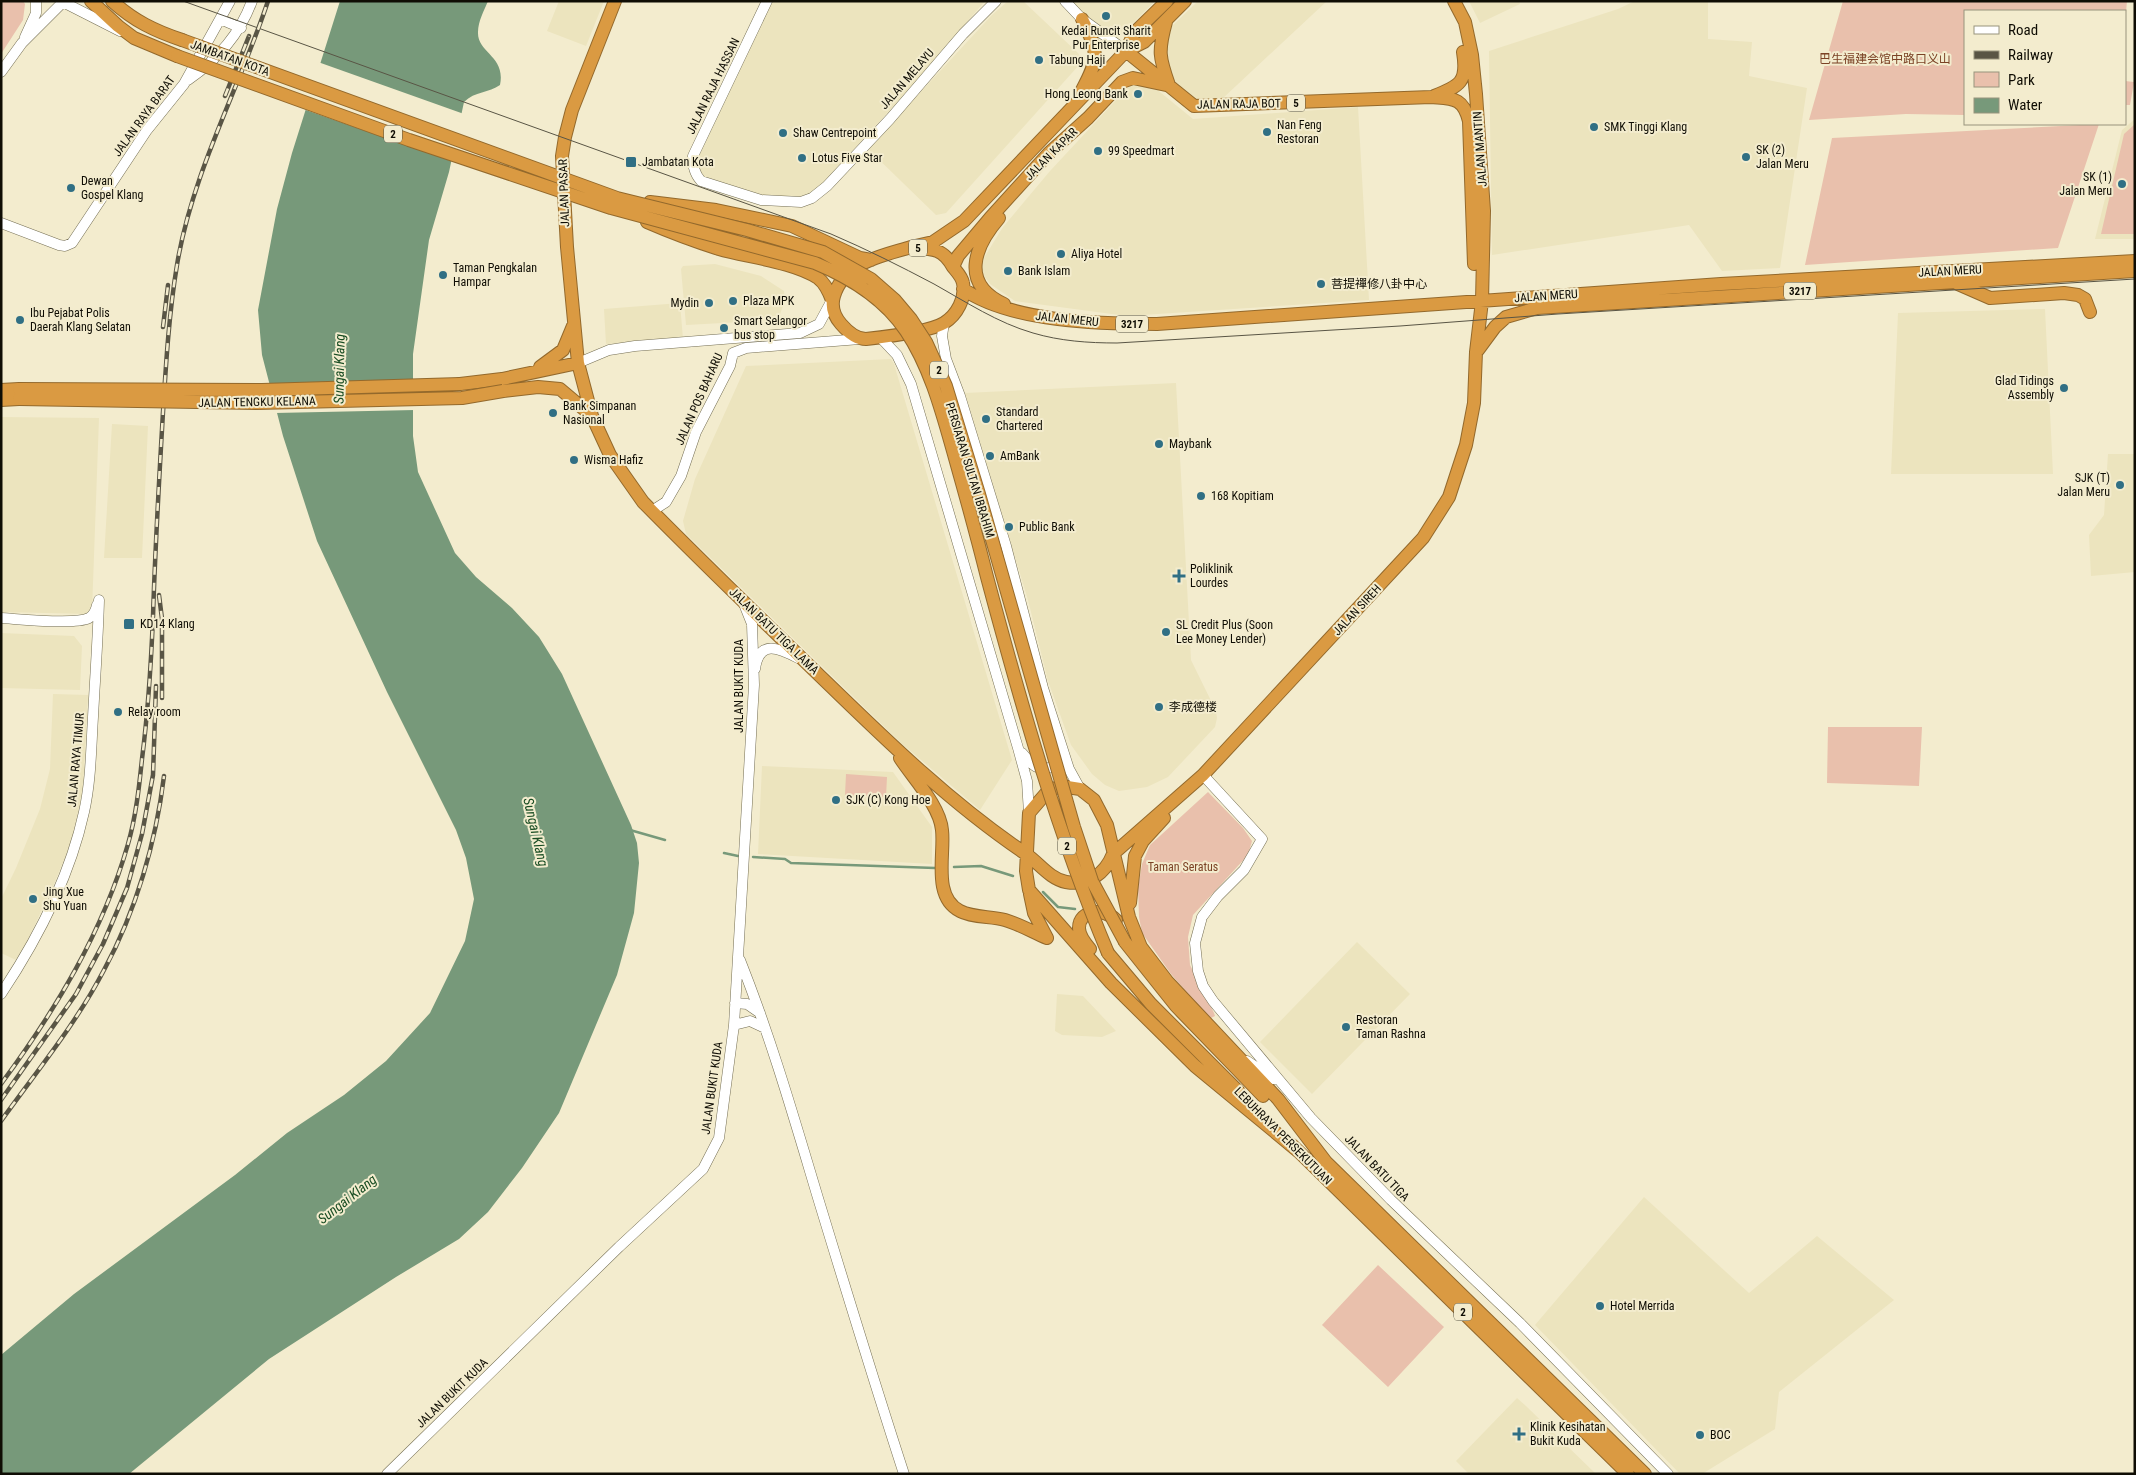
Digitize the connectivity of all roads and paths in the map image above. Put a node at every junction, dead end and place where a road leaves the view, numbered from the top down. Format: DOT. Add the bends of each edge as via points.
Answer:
graph roads {
  1 [pos="36,1"];
  2 [pos="91,1"];
  3 [pos="230,1"];
  4 [pos="252,1"];
  5 [pos="615,1"];
  6 [pos="767,1"];
  7 [pos="996,1"];
  8 [pos="1065,1"];
  9 [pos="1167,1"];
  10 [pos="1185,1"];
  11 [pos="1453,1"];
  12 [pos="63,2"];
  13 [pos="115,3"];
  14 [pos="988,6"];
  15 [pos="78,9"];
  16 [pos="52,14"];
  17 [pos="220,19"];
  18 [pos="1082,19"];
  19 [pos="1166,21"];
  20 [pos="241,28"];
  21 [pos="134,38"];
  22 [pos="22,43"];
  23 [pos="1126,51"];
  24 [pos="1,72"];
  25 [pos="184,84"];
  26 [pos="1169,85"];
  27 [pos="1432,97"];
  28 [pos="1073,105"];
  29 [pos="1049,153"];
  30 [pos="701,181"];
  31 [pos="614,203"];
  32 [pos="1,223"];
  33 [pos="911,247"];
  34 [pos="870,260"];
  35 [pos="2135,261"];
  36 [pos="953,267"];
  37 [pos="2135,271"];
  38 [pos="2064,276"];
  39 [pos="1952,282"];
  40 [pos="963,289"];
  41 [pos="2043,295"];
  42 [pos="832,300"];
  43 [pos="1479,301"];
  44 [pos="2090,312"];
  45 [pos="1026,314"];
  46 [pos="575,318"];
  47 [pos="944,323"];
  48 [pos="881,338"];
  49 [pos="722,339"];
  50 [pos="860,339"];
  51 [pos="1476,352"];
  52 [pos="733,353"];
  53 [pos="578,363"];
  54 [pos="524,374"];
  55 [pos="502,385"];
  56 [pos="1,390"];
  57 [pos="19,394"];
  58 [pos="1,400"];
  59 [pos="592,416"];
  60 [pos="652,511"];
  61 [pos="742,601"];
  62 [pos="1,618"];
  63 [pos="74,620"];
  64 [pos="98,642"];
  65 [pos="805,661"];
  66 [pos="754,685"];
  67 [pos="1053,720"];
  68 [pos="1033,736"];
  69 [pos="1047,736"];
  70 [pos="892,746"];
  71 [pos="1018,748"];
  72 [pos="1203,775"];
  73 [pos="1080,789"];
  74 [pos="1029,813"];
  75 [pos="1113,854"];
  76 [pos="1027,855"];
  77 [pos="1029,890"];
  78 [pos="1129,917"];
  79 [pos="1141,946"];
  80 [pos="739,957"];
  81 [pos="1111,983"];
  82 [pos="1,994"];
  83 [pos="735,1003"];
  84 [pos="760,1013"];
  85 [pos="734,1025"];
  86 [pos="765,1028"];
  87 [pos="1234,1051"];
  88 [pos="1286,1087"];
  89 [pos="1298,1151"];
  90 [pos="1329,1166"];
  91 [pos="387,1474"];
  92 [pos="904,1474"];
  93 [pos="1628,1474"];
  94 [pos="1645,1474"];
  95 [pos="1668,1474"];
  1 -- 22 [label="street" via="36,13"];
  2 -- 21 [label="highway, 2"];
  3 -- 17 [label="street, JALAN RAYA BARAT"];
  4 -- 20 [label="street"];
  5 -- 46 [label="highway, JALAN PASAR" via="572,110 562,156"];
  6 -- 30 [label="street, JALAN RAJA HASSAN" via="693,156 695,174"];
  7 -- 14 [label="street, JALAN MELAYU"];
  8 -- 18 [label="street"];
  9 -- 23 [label="highway, JALAN KAPAR / 5" via="1134,33"];
  10 -- 19 [label="highway, JALAN KAPAR / 5"];
  11 -- 27 [label="highway, 5" via="1464,73 1462,82 1457,86"];
  11 -- 43 [label="highway, JALAN MANTIN" via="1465,22 1476,94 1484,211"];
  12 -- 15 [label="street"];
  12 -- 16 [label="street"];
  13 -- 31 [label="highway, JAMBATAN KOTA / 2, bridge" via="139,23 157,32"];
  14 -- 30 [label="street, JALAN MELAYU" via="890,119 812,198 801,202 761,200"];
  15 -- 16 [label="street"];
  15 -- 21 [label="street"];
  16 -- 22 [label="street"];
  17 -- 20 [label="street"];
  17 -- 25 [label="street, JALAN RAYA BARAT"];
  18 -- 23 [label="street"];
  18 -- 28 [label="highway" via="1096,49 1096,59"];
  19 -- 23 [label="highway, JALAN KAPAR / 5" via="1144,42"];
  19 -- 26 [label="highway" via="1160,56"];
  20 -- 25 [label="street" via="220,54"];
  21 -- 31 [label="highway, JAMBATAN KOTA / 2, bridge" via="409,140"];
  22 -- 24 [label="street"];
  23 -- 26 [label="highway, JALAN RAJA BOT / 5"];
  23 -- 28 [label="highway, JALAN KAPAR / 5"];
  25 -- 32 [label="street, JALAN RAYA BARAT" via="147,130 72,243 59,245"];
  26 -- 27 [label="highway, JALAN RAJA BOT / 5" via="1194,106"];
  26 -- 29 [label="highway, JALAN KAPAR / 5" via="1133,78 1122,82"];
  27 -- 43 [label="highway" via="1462,103 1468,116"];
  28 -- 33 [label="highway, JALAN KAPAR / 5" via="964,221 933,242"];
  29 -- 36 [label="highway, JALAN KAPAR / 5" via="972,238"];
  29 -- 45 [label="highway" via="995,223 974,264 975,275 986,291"];
  31 -- 34 [label="highway, bridge" via="716,210 792,226"];
  31 -- 42 [label="highway, bridge" via="719,249 805,272 820,280"];
  31 -- 68 [label="highway, PERSIARAN SULTAN IBRAHIM / 2, bridge" via="815,262 865,288 906,331 941,413"];
  31 -- 69 [label="highway, PERSIARAN SULTAN IBRAHIM / 2, bridge" via="748,230 823,252 871,279 911,319 926,342 946,386"];
  33 -- 34 [label="highway, 5"];
  33 -- 36 [label="highway, 5" via="937,251 948,258"];
  34 -- 42 [label="highway, 5" via="842,278"];
  35 -- 43 [label="highway, JALAN MERU / 3217"];
  36 -- 40 [label="highway, 5" via="963,282"];
  37 -- 38 [label="highway, JALAN MERU / 3217"];
  38 -- 39 [label="highway, JALAN MERU / 3217"];
  38 -- 41 [label="highway" via="2046,286"];
  39 -- 41 [label="highway" via="1990,298"];
  39 -- 51 [label="highway, JALAN MERU / 3217" via="1537,308 1506,317"];
  40 -- 45 [label="highway, JALAN MERU / 3217" via="1002,309"];
  40 -- 47 [label="highway" via="957,311"];
  41 -- 44 [label="highway" via="2078,295 2085,299"];
  42 -- 49 [label="street, JALAN POS BAHARU" via="819,324 808,331"];
  42 -- 50 [label="highway" via="839,322"];
  43 -- 45 [label="highway, JALAN MERU / 3217" via="1156,324 1084,321"];
  43 -- 51 [label="highway, JALAN SIREH"];
  46 -- 53 [label="highway, JALAN PASAR"];
  46 -- 54 [label="highway" via="563,350 553,360"];
  47 -- 48 [label="highway"];
  47 -- 67 [label="street" via="942,336 946,358 1006,546"];
  48 -- 50 [label="highway"];
  48 -- 71 [label="street" via="897,354 911,384"];
  49 -- 52 [label="street" via="730,345"];
  49 -- 53 [label="street, JALAN POS BAHARU" via="609,350"];
  50 -- 52 [label="street, JALAN POS BAHARU" via="746,348"];
  51 -- 72 [label="highway, JALAN SIREH" via="1474,403 1466,445 1449,497 1438,516 1393,572"];
  52 -- 60 [label="street, JALAN POS BAHARU" via="730,366 696,432 681,476 666,502"];
  53 -- 54 [label="highway, JALAN TENGKU KELANA"];
  53 -- 59 [label="highway, JALAN BATU TIGA LAMA"];
  54 -- 55 [label="highway, JALAN TENGKU KELANA"];
  55 -- 57 [label="highway, JALAN TENGKU KELANA, bridge"];
  55 -- 59 [label="highway, JALAN TENGKU KELANA" via="560,389"];
  56 -- 57 [label="highway, JALAN TENGKU KELANA"];
  57 -- 58 [label="highway, JALAN TENGKU KELANA"];
  59 -- 60 [label="highway, JALAN BATU TIGA LAMA" via="610,456"];
  60 -- 61 [label="highway, JALAN BATU TIGA LAMA"];
  61 -- 65 [label="highway, JALAN BATU TIGA LAMA"];
  61 -- 66 [label="street, JALAN BUKIT KUDA" via="752,624"];
  62 -- 63 [label="street"];
  63 -- 64 [label="street" via="92,627"];
  63 -- 64 [label="street, JALAN RAYA TIMUR" via="93,615 99,600"];
  64 -- 82 [label="street, JALAN RAYA TIMUR" via="88,793 77,839 37,933"];
  65 -- 66 [label="street" via="779,648 770,648 756,660"];
  65 -- 70 [label="highway, JALAN BATU TIGA LAMA"];
  66 -- 80 [label="street, JALAN BUKIT KUDA"];
  67 -- 71 [label="street" via="1058,754 1055,766 1041,770 1034,767"];
  67 -- 73 [label="street" via="1069,769"];
  68 -- 89 [label="highway, LEBUHRAYA PERSEKUTUAN / 2, bridge" via="1084,895 1108,952 1150,1004"];
  69 -- 90 [label="highway, LEBUHRAYA PERSEKUTUAN / 2, bridge" via="1092,881 1125,942 1176,1006"];
  70 -- 76 [label="highway, JALAN BATU TIGA LAMA"];
  70 -- 77 [label="highway" via="939,818 943,888 952,906 961,912 1005,920 1047,938 1034,913"];
  71 -- 74 [label="street" via="1027,781"];
  72 -- 75 [label="highway, JALAN SIREH"];
  72 -- 78 [label="highway" via="1143,841 1135,856"];
  72 -- 88 [label="street, JALAN BATU TIGA" via="1262,839 1244,870 1202,917 1195,943 1198,971 1213,1001"];
  73 -- 74 [label="highway" via="1061,786 1048,791"];
  73 -- 75 [label="highway" via="1094,800 1100,810"];
  74 -- 76 [label="highway"];
  75 -- 76 [label="highway" via="1109,864 1085,882 1065,882 1052,876"];
  75 -- 78 [label="highway"];
  76 -- 77 [label="highway"];
  77 -- 81 [label="highway"];
  78 -- 79 [label="highway"];
  79 -- 81 [label="highway" via="1110,914 1098,911 1082,919 1080,935"];
  79 -- 87 [label="highway" via="1167,981"];
  80 -- 83 [label="street, JALAN BUKIT KUDA"];
  80 -- 84 [label="street"];
  81 -- 89 [label="highway" via="1191,1070"];
  83 -- 84 [label="street" via="747,1004"];
  83 -- 85 [label="street, JALAN BUKIT KUDA"];
  84 -- 86 [label="street"];
  85 -- 86 [label="street" via="750,1021"];
  85 -- 91 [label="street, JALAN BUKIT KUDA" via="719,1138 703,1169"];
  86 -- 92 [label="street"];
  87 -- 88 [label="street"];
  87 -- 90 [label="highway" via="1278,1100"];
  88 -- 95 [label="street, JALAN BATU TIGA" via="1391,1200 1520,1323"];
  89 -- 93 [label="highway, LEBUHRAYA PERSEKUTUAN / 2"];
  90 -- 94 [label="highway, LEBUHRAYA PERSEKUTUAN / 2"];
}
